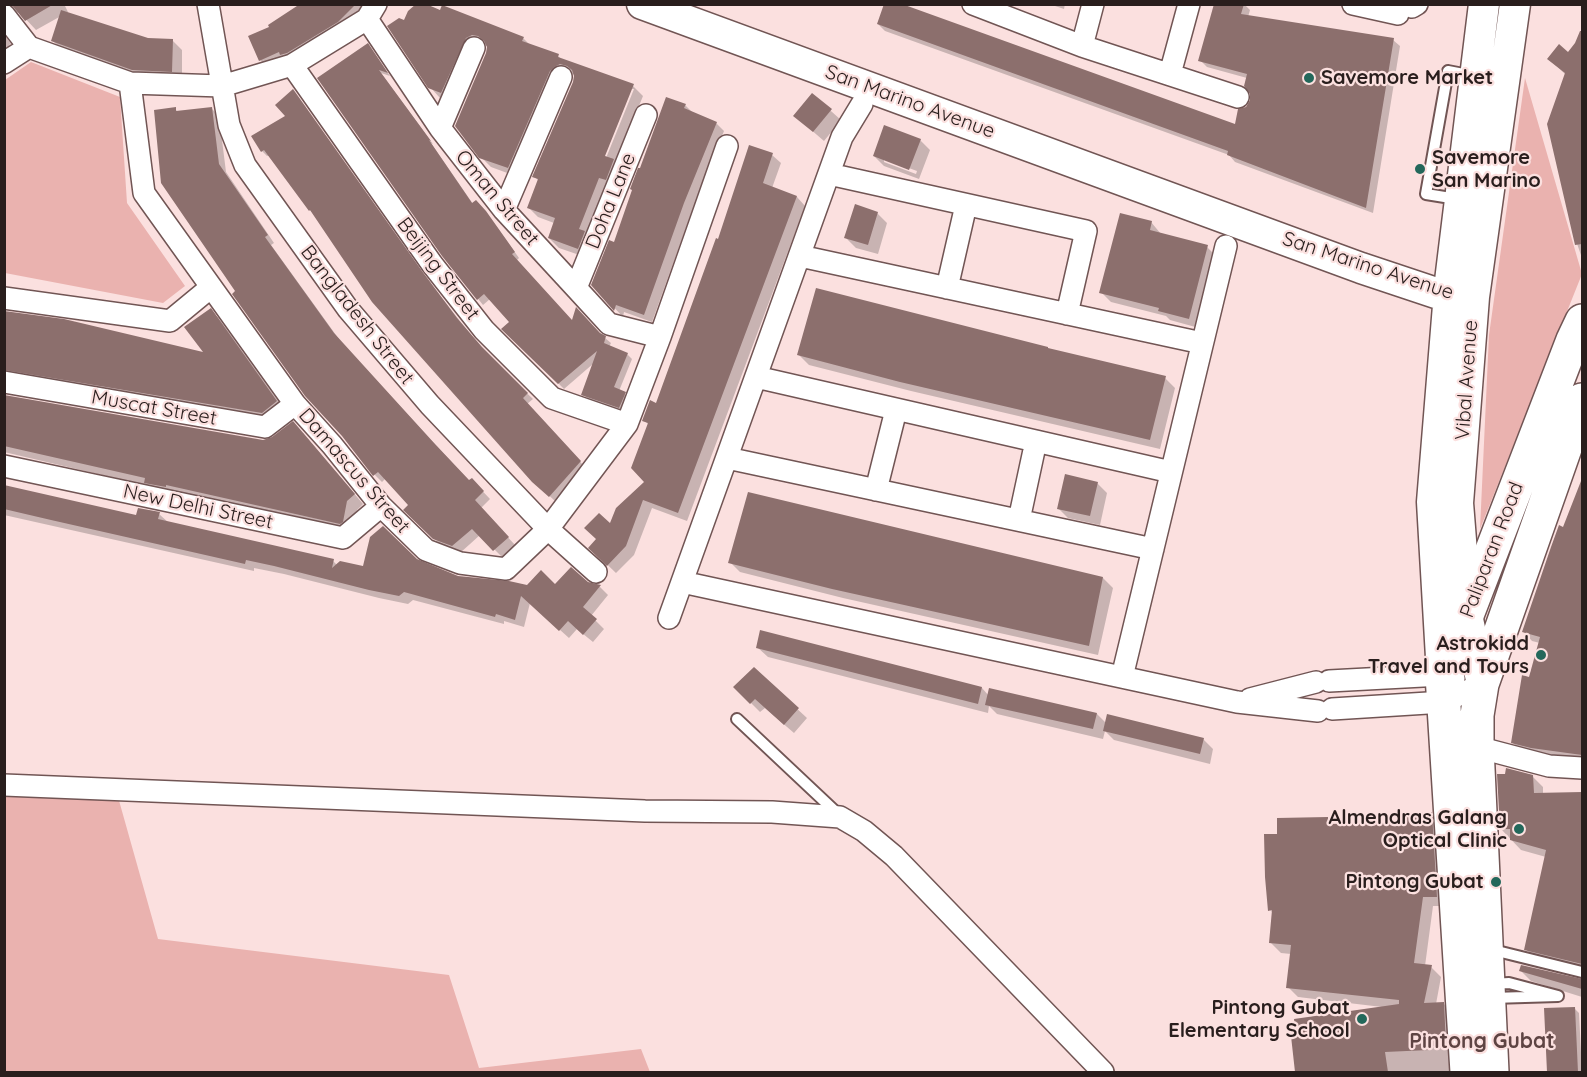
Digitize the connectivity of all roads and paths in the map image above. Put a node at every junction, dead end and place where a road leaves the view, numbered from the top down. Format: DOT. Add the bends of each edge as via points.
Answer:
graph roads {
  1 [pos="208,4"];
  2 [pos="642,4"];
  3 [pos="687,4"];
  4 [pos="973,4"];
  5 [pos="1093,4"];
  6 [pos="1189,4"];
  7 [pos="1353,4"];
  8 [pos="1409,9"];
  9 [pos="1483,9"];
  10 [pos="1514,11"];
  11 [pos="371,12"];
  12 [pos="4,15"];
  13 [pos="1082,46"];
  14 [pos="29,47"];
  15 [pos="474,48"];
  16 [pos="4,63"];
  17 [pos="292,65"];
  18 [pos="1170,74"];
  19 [pos="561,77"];
  20 [pos="130,83"];
  21 [pos="222,86"];
  22 [pos="1238,97"];
  23 [pos="862,104"];
  24 [pos="646,115"];
  25 [pos="440,128"];
  26 [pos="727,146"];
  27 [pos="829,174"];
  28 [pos="966,205"];
  29 [pos="504,210"];
  30 [pos="1226,246"];
  31 [pos="800,256"];
  32 [pos="210,288"];
  33 [pos="576,288"];
  34 [pos="947,288"];
  35 [pos="1457,292"];
  36 [pos="4,298"];
  37 [pos="1067,314"];
  38 [pos="1582,321"];
  39 [pos="660,337"];
  40 [pos="1203,343"];
  41 [pos="756,377"];
  42 [pos="4,382"];
  43 [pos="1582,400"];
  44 [pos="295,404"];
  45 [pos="896,410"];
  46 [pos="627,424"];
  47 [pos="1036,441"];
  48 [pos="727,458"];
  49 [pos="4,466"];
  50 [pos="1171,472"];
  51 [pos="876,490"];
  52 [pos="381,506"];
  53 [pos="1019,520"];
  54 [pos="548,529"];
  55 [pos="1153,549"];
  56 [pos="596,572"];
  57 [pos="682,582"];
  58 [pos="1467,615"];
  59 [pos="669,618"];
  60 [pos="1122,677"];
  61 [pos="1482,684"];
  62 [pos="1443,688"];
  63 [pos="1237,702"];
  64 [pos="737,719"];
  65 [pos="1477,747"];
  66 [pos="1582,768"];
  67 [pos="4,785"];
  68 [pos="840,817"];
  69 [pos="1486,948"];
  70 [pos="1582,972"];
  71 [pos="1488,991"];
  72 [pos="1103,1072"];
  73 [pos="1467,1072"];
  74 [pos="1492,1072"];
  1 -- 21 [label="street, Bangladesh Street"];
  2 -- 35 [label="main road, San Marino Avenue" via="1339,259"];
  3 -- 35 [label="main road, San Marino Avenue"];
  4 -- 13 [label="street"];
  5 -- 13 [label="street"];
  6 -- 18 [label="street"];
  7 -- 8 [label="street"];
  9 -- 10 [label="main road"];
  9 -- 35 [label="main road, Vibal Avenue" via="1460,200"];
  10 -- 35 [label="main road, Vibal Avenue"];
  11 -- 17 [label="street"];
  11 -- 25 [label="street, Oman Street"];
  12 -- 14 [label="street"];
  13 -- 18 [label="street"];
  14 -- 16 [label="street"];
  14 -- 20 [label="street"];
  15 -- 25 [label="street"];
  17 -- 21 [label="street"];
  17 -- 46 [label="street, Beijing Street" via="432,264 484,330 552,398"];
  18 -- 22 [label="street"];
  19 -- 29 [label="street"];
  20 -- 21 [label="street"];
  20 -- 32 [label="street, Damascus Street" via="144,193"];
  21 -- 54 [label="street, Bangladesh Street" via="229,125 246,165 348,309 430,405"];
  23 -- 27 [label="street" via="842,137"];
  24 -- 33 [label="street, Doha Lane"];
  25 -- 29 [label="street, Oman Street"];
  26 -- 39 [label="street, Damascus Street"];
  27 -- 28 [label="street"];
  27 -- 31 [label="street"];
  28 -- 34 [label="street"];
  28 -- 37 [label="street" via="1086,231"];
  29 -- 33 [label="street, Oman Street"];
  30 -- 40 [label="street"];
  31 -- 34 [label="street"];
  31 -- 41 [label="street"];
  32 -- 36 [label="street" via="170,321"];
  32 -- 44 [label="street, Damascus Street"];
  33 -- 39 [label="street, Oman Street" via="609,324"];
  34 -- 37 [label="street"];
  35 -- 58 [label="main road, Vibal Avenue" via="1458,503"];
  35 -- 62 [label="main road, Vibal Avenue" via="1432,502"];
  37 -- 40 [label="street"];
  38 -- 58 [label="main road, Paliparan Road"];
  39 -- 46 [label="street, Damascus Street"];
  40 -- 50 [label="street"];
  41 -- 45 [label="street"];
  41 -- 48 [label="street"];
  42 -- 44 [label="street, Muscat Street" via="265,427"];
  43 -- 61 [label="main road, Paliparan Road"];
  44 -- 52 [label="street, Damascus Street"];
  45 -- 47 [label="street"];
  45 -- 51 [label="street"];
  46 -- 54 [label="street, Damascus Street"];
  47 -- 50 [label="street"];
  47 -- 53 [label="street"];
  48 -- 51 [label="street"];
  48 -- 57 [label="street"];
  49 -- 52 [label="street, New Delhi Street" via="343,538"];
  50 -- 55 [label="street"];
  51 -- 53 [label="street"];
  52 -- 54 [label="street, Damascus Street" via="426,550 460,563 506,569"];
  53 -- 55 [label="street"];
  54 -- 56 [label="street, Bangladesh Street"];
  55 -- 60 [label="street"];
  57 -- 59 [label="street"];
  57 -- 60 [label="street"];
  58 -- 61 [label="main road, Vibal Avenue"];
  58 -- 62 [label="main road, Paliparan Road"];
  60 -- 63 [label="street"];
  61 -- 62 [label="street"];
  61 -- 65 [label="main road, Paliparan Road"];
  62 -- 63 [label="street" via="1325,710"];
  62 -- 63 [label="street" via="1322,681"];
  62 -- 73 [label="main road, Paliparan Road"];
  64 -- 68 [label="lane"];
  65 -- 66 [label="street" via="1549,766"];
  65 -- 69 [label="main road, Paliparan Road"];
  67 -- 68 [label="street"];
  68 -- 72 [label="street" via="894,856"];
  69 -- 70 [label="lane"];
  69 -- 71 [label="main road, Paliparan Road"];
  71 -- 71 [label="lane" via="1558,996 1509,983"];
  71 -- 74 [label="main road, Paliparan Road"];
}
